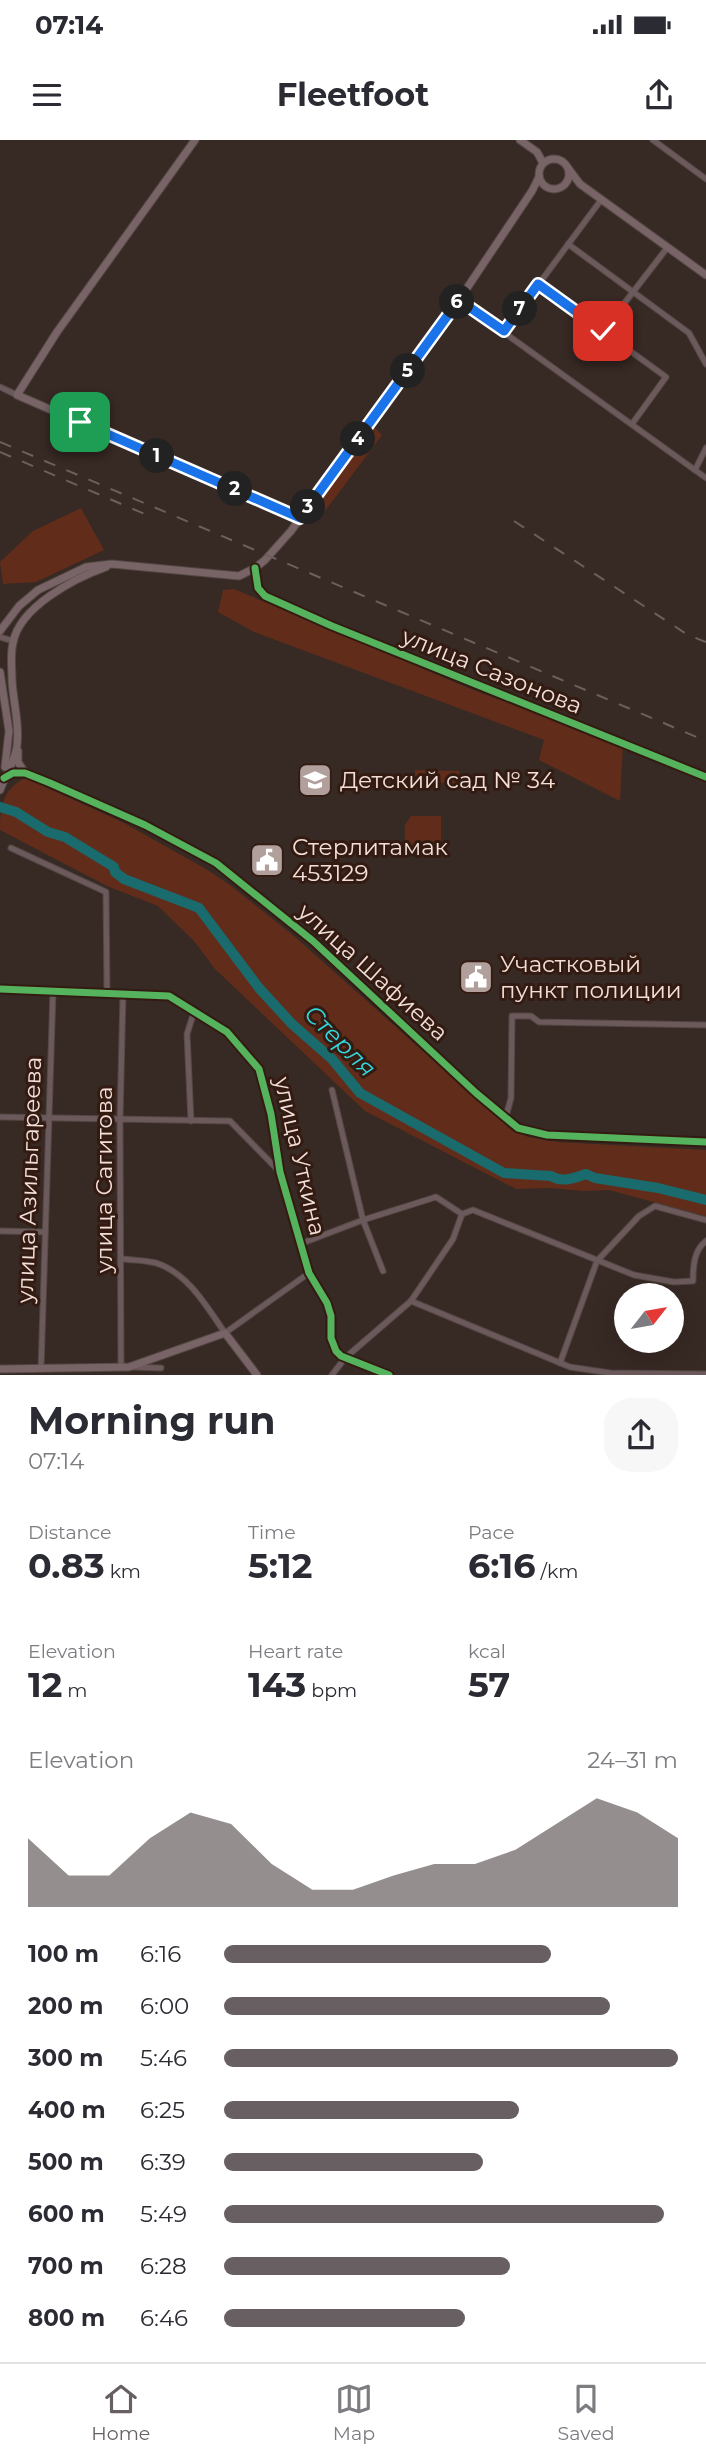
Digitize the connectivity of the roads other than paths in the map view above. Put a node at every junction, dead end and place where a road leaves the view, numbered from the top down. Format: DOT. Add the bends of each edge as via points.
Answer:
graph roads {
  1 [pos="195,140"];
  2 [pos="520,140"];
  3 [pos="653,140"];
  4 [pos="537,152"];
  5 [pos="557,159"];
  6 [pos="543,163"];
  7 [pos="568,168"];
  8 [pos="539,177"];
  9 [pos="706,179"];
  10 [pos="580,184"];
  11 [pos="564,185"];
  12 [pos="547,187"];
  13 [pos="532,191"];
  14 [pos="601,200"];
  15 [pos="568,244"];
  16 [pos="667,248"];
  17 [pos="706,275"];
  18 [pos="538,284"];
  19 [pos="634,291"];
  20 [pos="459,300"];
  21 [pos="504,331"];
  22 [pos="603,331"];
  23 [pos="706,364"];
  24 [pos="0,387"];
  25 [pos="17,395"];
  26 [pos="632,424"];
  27 [pos="706,448"];
  28 [pos="695,470"];
  29 [pos="706,478"];
  30 [pos="300,518"];
  31 [pos="112,565"];
  32 [pos="256,568"];
  33 [pos="0,631"];
  34 [pos="0,637"];
  35 [pos="13,641"];
  36 [pos="0,671"];
  37 [pos="18,729"];
  38 [pos="9,731"];
  39 [pos="17,747"];
  40 [pos="25,773"];
  41 [pos="706,777"];
  42 [pos="4,778"];
  43 [pos="0,790"];
  44 [pos="11,848"];
  45 [pos="0,989"];
  46 [pos="53,991"];
  47 [pos="107,992"];
  48 [pos="123,993"];
  49 [pos="194,1012"];
  50 [pos="706,1025"];
  51 [pos="332,1090"];
  52 [pos="0,1117"];
  53 [pos="48,1119"];
  54 [pos="120,1120"];
  55 [pos="505,1120"];
  56 [pos="191,1121"];
  57 [pos="706,1142"];
  58 [pos="279,1172"];
  59 [pos="462,1214"];
  60 [pos="363,1220"];
  61 [pos="706,1220"];
  62 [pos="0,1231"];
  63 [pos="44,1232"];
  64 [pos="706,1241"];
  65 [pos="300,1244"];
  66 [pos="122,1259"];
  67 [pos="597,1261"];
  68 [pos="383,1270"];
  69 [pos="309,1273"];
  70 [pos="411,1301"];
  71 [pos="225,1333"];
  72 [pos="336,1352"];
  73 [pos="160,1356"];
  74 [pos="345,1358"];
  75 [pos="560,1363"];
  76 [pos="125,1367"];
  77 [pos="570,1367"];
  78 [pos="0,1369"];
  79 [pos="41,1369"];
  80 [pos="160,1371"];
  81 [pos="332,1374"];
  82 [pos="706,1374"];
  83 [pos="257,1375"];
  84 [pos="389,1375"];
  85 [pos="568,1375"];
  1 -- 25 [label="street" via="65,320"];
  2 -- 4 [label="street"];
  3 -- 9 [label="street"];
  4 -- 5 [label="street"];
  4 -- 6 [label="street"];
  5 -- 6 [label="street"];
  5 -- 7 [label="street"];
  6 -- 8 [label="street"];
  7 -- 10 [label="street"];
  7 -- 11 [label="street"];
  8 -- 12 [label="street"];
  8 -- 13 [label="street"];
  10 -- 11 [label="street"];
  10 -- 14 [label="street"];
  11 -- 12 [label="street"];
  12 -- 13 [label="street"];
  13 -- 20 [label="street"];
  14 -- 15 [label="street"];
  14 -- 16 [label="street"];
  15 -- 18 [label="street"];
  15 -- 19 [label="street"];
  16 -- 17 [label="street"];
  16 -- 19 [label="street"];
  18 -- 21 [label="street"];
  18 -- 22 [label="street"];
  19 -- 22 [label="street"];
  19 -- 23 [label="street" via="689,333"];
  20 -- 21 [label="street"];
  20 -- 30 [label="street"];
  21 -- 26 [label="street"];
  22 -- 26 [label="street" via="666,377"];
  24 -- 25 [label="street"];
  25 -- 30 [label="street"];
  26 -- 28 [label="street"];
  27 -- 28 [label="street"];
  28 -- 29 [label="street"];
  30 -- 32 [label="street"];
  31 -- 32 [label="street" via="239,576"];
  31 -- 33 [label="street" via="86,567 38,590"];
  31 -- 35 [label="street" via="80,576 45,600 20,625"];
  32 -- 41 [label="street, улица Сазонова" via="258,588 265,596"];
  34 -- 35 [label="street"];
  35 -- 37 [label="street"];
  36 -- 38 [label="street"];
  37 -- 38 [label="street"];
  37 -- 39 [label="street"];
  38 -- 42 [label="street"];
  39 -- 40 [label="street"];
  39 -- 42 [label="street"];
  40 -- 42 [label="street"];
  40 -- 55 [label="street, улица Шафиева" via="145,825 216,863 323,950"];
  42 -- 43 [label="street"];
  44 -- 47 [label="street" via="106,892"];
  45 -- 46 [label="street, улица Уткина"];
  46 -- 47 [label="street, улица Уткина"];
  46 -- 53 [label="street, улица Азильгареева"];
  47 -- 48 [label="street, улица Уткина"];
  48 -- 49 [label="street, улица Уткина" via="169,996"];
  48 -- 54 [label="street, улица Сагитова"];
  49 -- 56 [label="street" via="187,1034"];
  49 -- 58 [label="street, улица Уткина" via="227,1032 259,1069"];
  50 -- 55 [label="street" via="539,1022 531,1016 512,1016 511,1098"];
  51 -- 60 [label="street"];
  52 -- 53 [label="street"];
  53 -- 54 [label="street"];
  53 -- 63 [label="street, улица Азильгареева"];
  54 -- 56 [label="street"];
  54 -- 66 [label="street, улица Сагитова"];
  55 -- 57 [label="street, улица Шафиева" via="547,1135"];
  56 -- 58 [label="street" via="230,1121"];
  58 -- 65 [label="street, улица Уткина"];
  59 -- 60 [label="street" via="436,1197"];
  59 -- 67 [label="street" via="473,1210"];
  59 -- 70 [label="street" via="453,1239"];
  60 -- 65 [label="street"];
  60 -- 68 [label="street"];
  61 -- 67 [label="street" via="655,1206 639,1216"];
  62 -- 63 [label="street"];
  63 -- 79 [label="street, улица Азильгареева"];
  64 -- 67 [label="street" via="698,1249 693,1281 634,1275"];
  65 -- 69 [label="street, улица Уткина"];
  66 -- 71 [label="street" via="153,1262 174,1271"];
  66 -- 76 [label="street, улица Сагитова"];
  67 -- 75 [label="street"];
  69 -- 71 [label="street"];
  69 -- 72 [label="street, улица Уткина" via="331,1316"];
  70 -- 74 [label="street"];
  70 -- 75 [label="street"];
  71 -- 73 [label="street"];
  71 -- 83 [label="street"];
  72 -- 74 [label="street"];
  72 -- 81 [label="street, улица Уткина"];
  73 -- 76 [label="street"];
  73 -- 80 [label="street"];
  74 -- 81 [label="street"];
  74 -- 84 [label="street"];
  75 -- 77 [label="street"];
  76 -- 79 [label="street"];
  76 -- 80 [label="street"];
  77 -- 82 [label="street" via="610,1373"];
  77 -- 85 [label="street"];
  78 -- 79 [label="street"];
}
